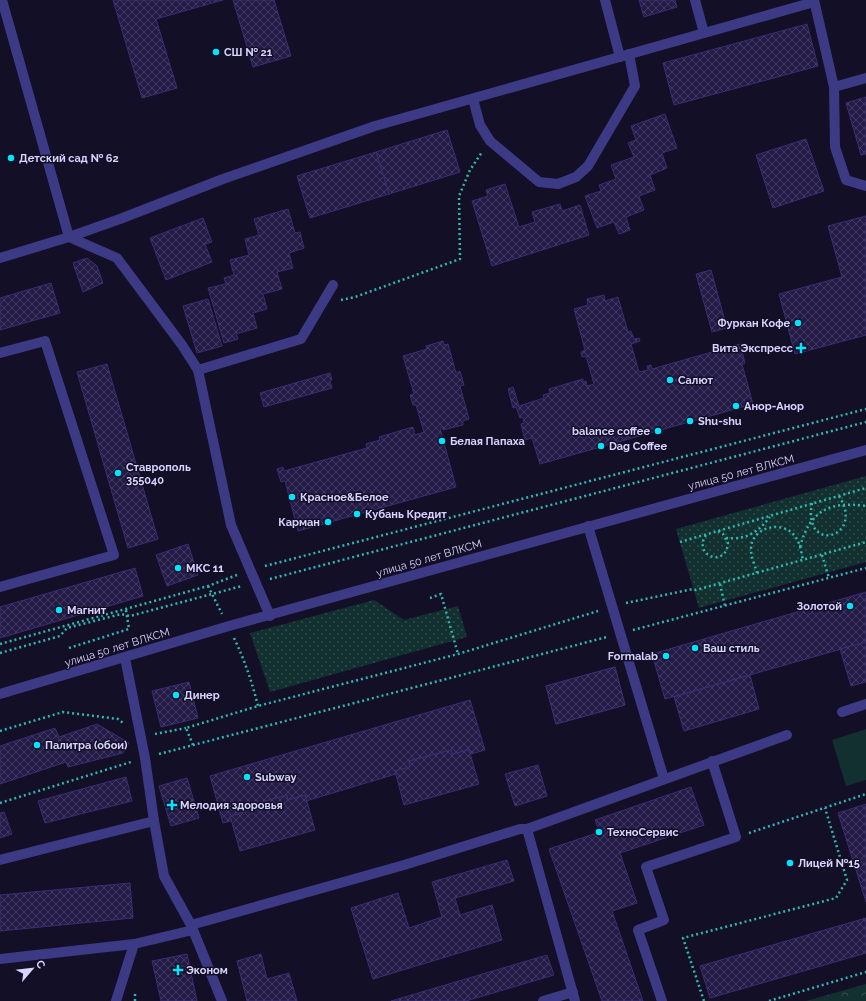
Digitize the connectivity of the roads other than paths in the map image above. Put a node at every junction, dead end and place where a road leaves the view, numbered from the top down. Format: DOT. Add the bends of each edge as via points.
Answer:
graph roads {
  1 [pos="2,0"];
  2 [pos="605,0"];
  3 [pos="696,0"];
  4 [pos="814,1"];
  5 [pos="704,33"];
  6 [pos="624,56"];
  7 [pos="866,78"];
  8 [pos="834,87"];
  9 [pos="473,98"];
  10 [pos="866,186"];
  11 [pos="69,236"];
  12 [pos="0,258"];
  13 [pos="333,285"];
  14 [pos="0,352"];
  15 [pos="198,370"];
  16 [pos="866,450"];
  17 [pos="588,526"];
  18 [pos="0,587"];
  19 [pos="270,616"];
  20 [pos="125,658"];
  21 [pos="0,694"];
  22 [pos="866,704"];
  23 [pos="842,712"];
  24 [pos="787,734"];
  25 [pos="712,761"];
  26 [pos="664,779"];
  27 [pos="154,821"];
  28 [pos="527,829"];
  29 [pos="0,860"];
  30 [pos="192,927"];
  31 [pos="134,944"];
  32 [pos="0,959"];
  33 [pos="574,997"];
  34 [pos="116,1001"];
  35 [pos="222,1001"];
  36 [pos="543,1001"];
  37 [pos="662,1001"];
  1 -- 11 [label="street"];
  2 -- 6 [label="street"];
  3 -- 5 [label="street"];
  4 -- 5 [label="street"];
  4 -- 8 [label="street"];
  5 -- 6 [label="street"];
  6 -- 9 [label="street"];
  6 -- 9 [label="street" via="635,86 588,166 576,177 558,184 538,182 490,141 480,125"];
  7 -- 8 [label="street"];
  8 -- 10 [label="street" via="835,147 846,180"];
  9 -- 11 [label="street" via="375,126"];
  11 -- 12 [label="street"];
  11 -- 15 [label="street" via="117,258"];
  13 -- 15 [label="street" via="301,339"];
  14 -- 18 [label="street" via="45,341 114,555"];
  15 -- 19 [label="street" via="231,525"];
  16 -- 17 [label="street, улица 50 лет ВЛКСМ"];
  17 -- 19 [label="street, улица 50 лет ВЛКСМ"];
  17 -- 26 [label="street"];
  19 -- 20 [label="street, улица 50 лет ВЛКСМ"];
  20 -- 21 [label="street, улица 50 лет ВЛКСМ"];
  20 -- 27 [label="street" via="145,758"];
  22 -- 23 [label="street"];
  24 -- 25 [label="street"];
  25 -- 26 [label="street"];
  25 -- 37 [label="street" via="736,837 646,867 664,920 638,930"];
  26 -- 28 [label="street"];
  27 -- 29 [label="street"];
  27 -- 30 [label="street" via="164,876"];
  28 -- 30 [label="street"];
  28 -- 33 [label="street"];
  30 -- 31 [label="street"];
  30 -- 35 [label="street"];
  31 -- 32 [label="street"];
  31 -- 34 [label="street"];
  33 -- 36 [label="street"];
}
